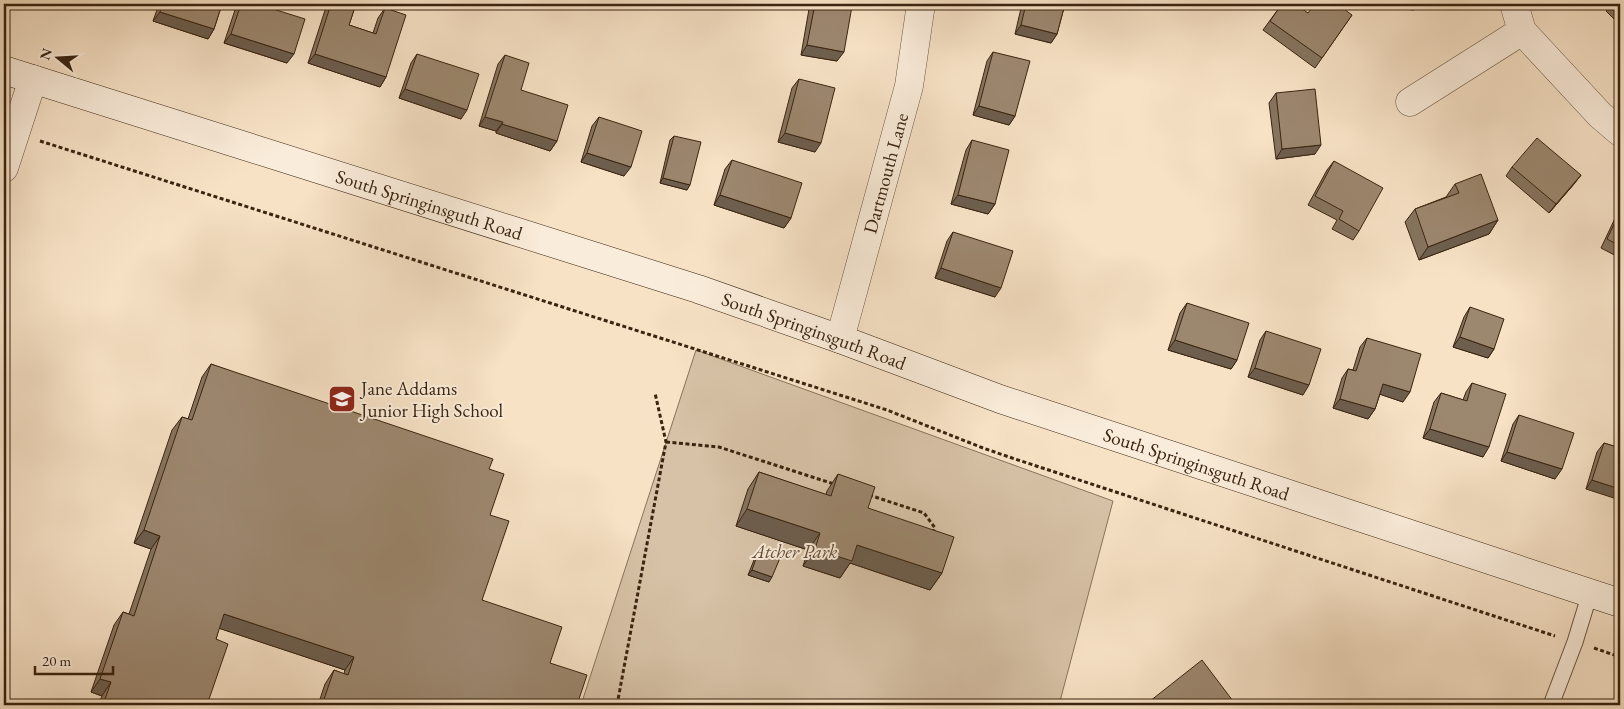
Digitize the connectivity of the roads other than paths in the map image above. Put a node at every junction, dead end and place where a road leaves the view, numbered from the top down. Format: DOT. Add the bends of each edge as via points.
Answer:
graph roads {
  1 [pos="921,4"];
  2 [pos="1514,4"];
  3 [pos="1522,31"];
  4 [pos="4,70"];
  5 [pos="33,79"];
  6 [pos="1410,102"];
  7 [pos="1620,132"];
  8 [pos="4,168"];
  9 [pos="840,339"];
  10 [pos="1590,594"];
  11 [pos="1620,603"];
  12 [pos="1551,705"];
  1 -- 9 [label="street, Dartmouth Lane" via="909,86"];
  2 -- 3 [label="street"];
  3 -- 6 [label="street"];
  3 -- 7 [label="street" via="1600,115"];
  4 -- 5 [label="street, South Springinsguth Road"];
  5 -- 8 [label="street"];
  5 -- 9 [label="street, South Springinsguth Road" via="698,289"];
  9 -- 10 [label="street, South Springinsguth Road" via="1000,399"];
  10 -- 11 [label="street, South Springinsguth Road"];
  10 -- 12 [label="lane"];
}
